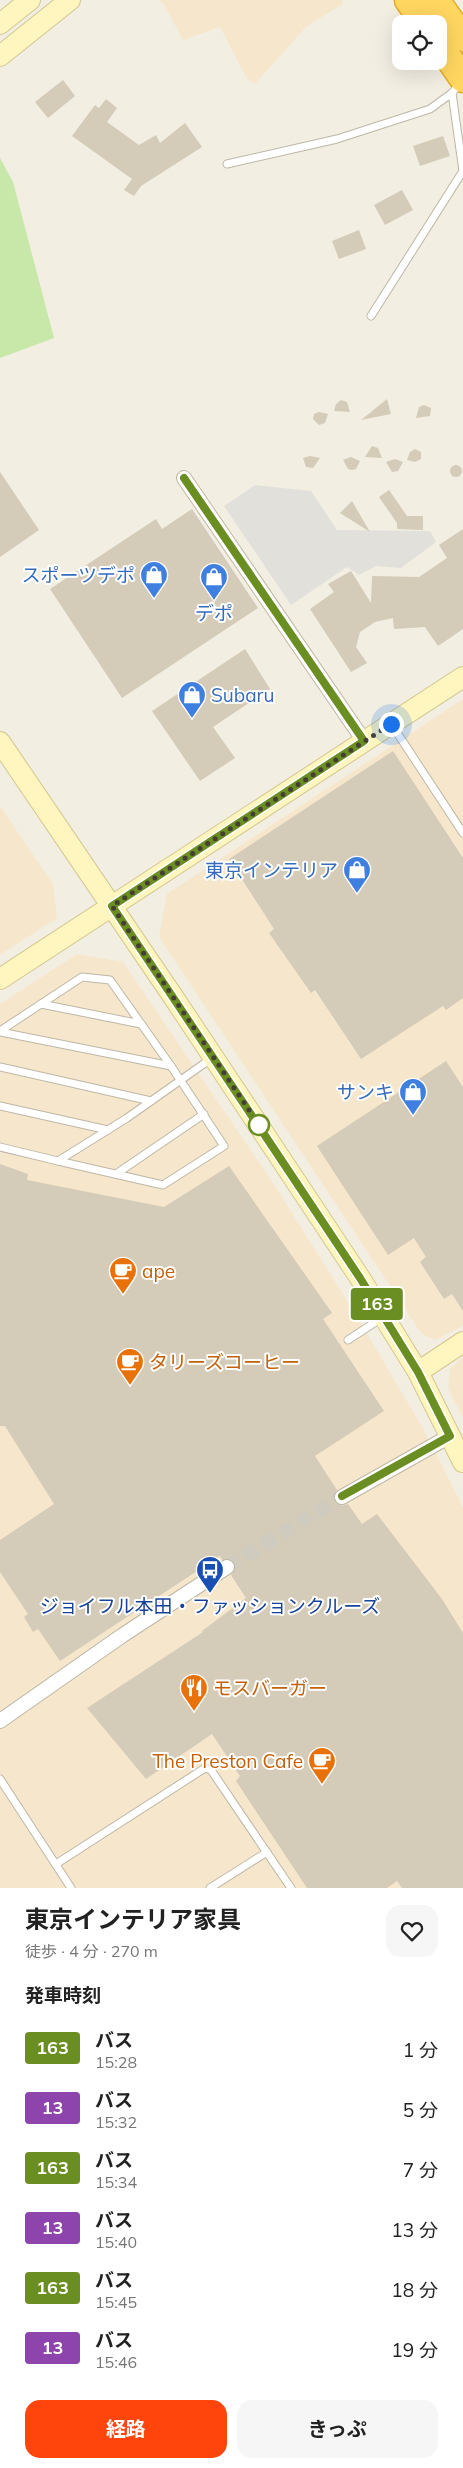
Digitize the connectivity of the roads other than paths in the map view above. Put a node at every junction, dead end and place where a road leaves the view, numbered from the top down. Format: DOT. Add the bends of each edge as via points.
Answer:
graph roads {
  1 [pos="30,0"];
  2 [pos="70,0"];
  3 [pos="408,0"];
  4 [pos="436,0"];
  5 [pos="418,15"];
  6 [pos="0,24"];
  7 [pos="463,38"];
  8 [pos="0,56"];
  9 [pos="447,60"];
  10 [pos="459,84"];
  11 [pos="227,164"];
  12 [pos="371,316"];
  13 [pos="184,478"];
  14 [pos="463,677"];
  15 [pos="391,724"];
  16 [pos="364,741"];
  17 [pos="0,742"];
  18 [pos="463,833"];
  19 [pos="112,906"];
  20 [pos="0,978"];
  21 [pos="41,1004"];
  22 [pos="141,1024"];
  23 [pos="0,1031"];
  24 [pos="214,1057"];
  25 [pos="171,1066"];
  26 [pos="0,1067"];
  27 [pos="182,1081"];
  28 [pos="150,1102"];
  29 [pos="0,1106"];
  30 [pos="204,1114"];
  31 [pos="108,1130"];
  32 [pos="0,1148"];
  33 [pos="58,1161"];
  34 [pos="116,1174"];
  35 [pos="385,1316"];
  36 [pos="348,1340"];
  37 [pos="463,1342"];
  38 [pos="418,1372"];
  39 [pos="450,1436"];
  40 [pos="463,1462"];
  41 [pos="342,1496"];
  42 [pos="227,1567"];
  43 [pos="0,1721"];
  44 [pos="0,1779"];
  45 [pos="267,1852"];
  46 [pos="56,1864"];
  47 [pos="71,1888"];
  48 [pos="210,1888"];
  49 [pos="291,1888"];
  1 -- 6 [label="street"];
  2 -- 8 [label="street"];
  3 -- 5 [label="highway"];
  4 -- 7 [label="highway"];
  9 -- 10 [label="highway"];
  10 -- 11 [label="lane" via="430,109 337,139"];
  10 -- 12 [label="lane" via="463,171"];
  13 -- 16 [label="street"];
  14 -- 15 [label="street"];
  15 -- 16 [label="street"];
  15 -- 18 [label="lane"];
  16 -- 19 [label="street"];
  17 -- 19 [label="street"];
  19 -- 20 [label="street"];
  19 -- 24 [label="street"];
  21 -- 22 [label="lane"];
  21 -- 22 [label="lane" via="82,977 110,980"];
  21 -- 23 [label="lane"];
  22 -- 25 [label="lane"];
  23 -- 25 [label="lane"];
  24 -- 27 [label="lane"];
  24 -- 35 [label="street"];
  25 -- 27 [label="lane"];
  26 -- 28 [label="lane"];
  27 -- 28 [label="lane"];
  27 -- 30 [label="lane"];
  28 -- 31 [label="lane"];
  29 -- 31 [label="lane"];
  30 -- 34 [label="lane"];
  30 -- 34 [label="lane" via="224,1146 163,1185"];
  31 -- 33 [label="lane"];
  32 -- 33 [label="lane"];
  33 -- 34 [label="lane"];
  35 -- 36 [label="lane"];
  35 -- 38 [label="street"];
  37 -- 38 [label="street"];
  38 -- 39 [label="street"];
  39 -- 40 [label="street"];
  39 -- 41 [label="street"];
  42 -- 43 [label="street"];
  44 -- 46 [label="lane"];
  45 -- 46 [label="lane" via="211,1770 206,1768"];
  45 -- 48 [label="lane"];
  45 -- 49 [label="lane"];
  46 -- 47 [label="lane"];
}
